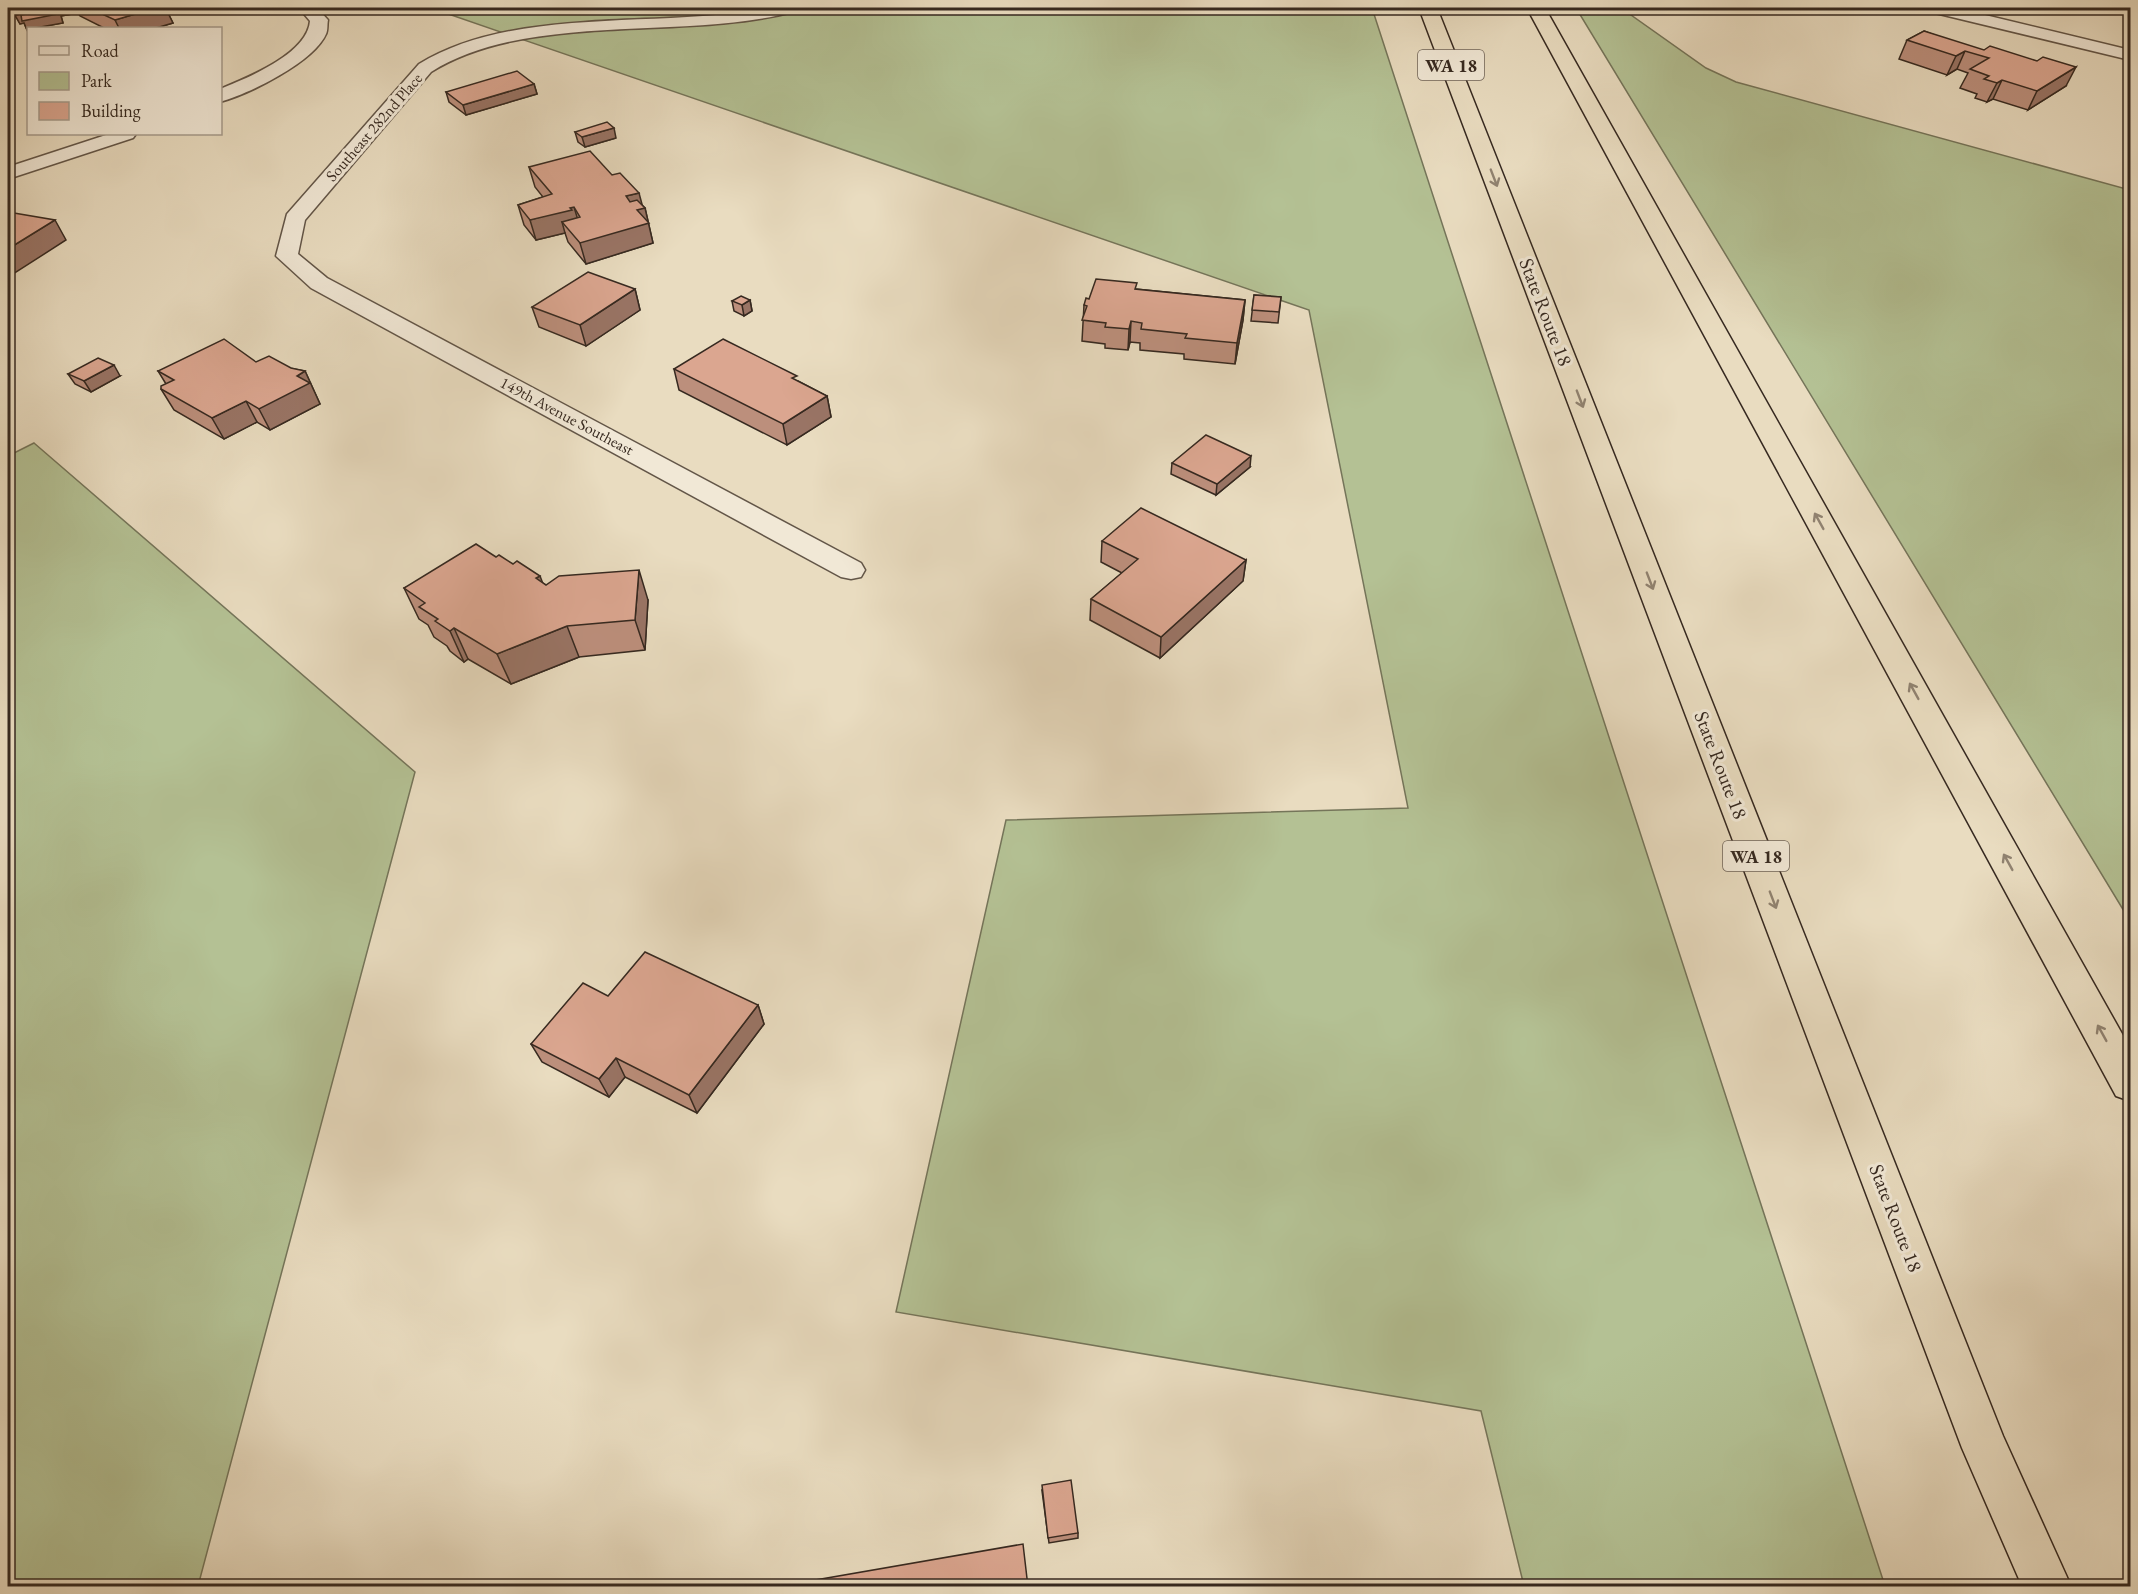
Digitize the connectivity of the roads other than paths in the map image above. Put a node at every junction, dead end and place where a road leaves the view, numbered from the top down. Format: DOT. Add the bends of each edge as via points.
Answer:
graph roads {
  1 [pos="308,8"];
  2 [pos="787,8"];
  3 [pos="1428,8"];
  4 [pos="1536,8"];
  5 [pos="1937,8"];
  6 [pos="2130,55"];
  7 [pos="222,95"];
  8 [pos="123,135"];
  9 [pos="8,173"];
  10 [pos="287,256"];
  11 [pos="851,570"];
  12 [pos="2130,1084"];
  13 [pos="2047,1587"];
  1 -- 7 [label="street" via="317,13 320,22 317,35 305,51 280,68"];
  2 -- 10 [label="street, Southeast 282nd Place" via="716,20 571,27 510,38 440,58 425,68 295,219"];
  3 -- 13 [label="highway, State Route 18 / WA 18, one-way" via="1985,1448"];
  12 -- 4 [label="highway, one-way"];
  5 -- 6 [label="street"];
  8 -- 9 [label="street"];
  10 -- 11 [label="street, 149th Avenue Southeast" via="319,283"];
}
